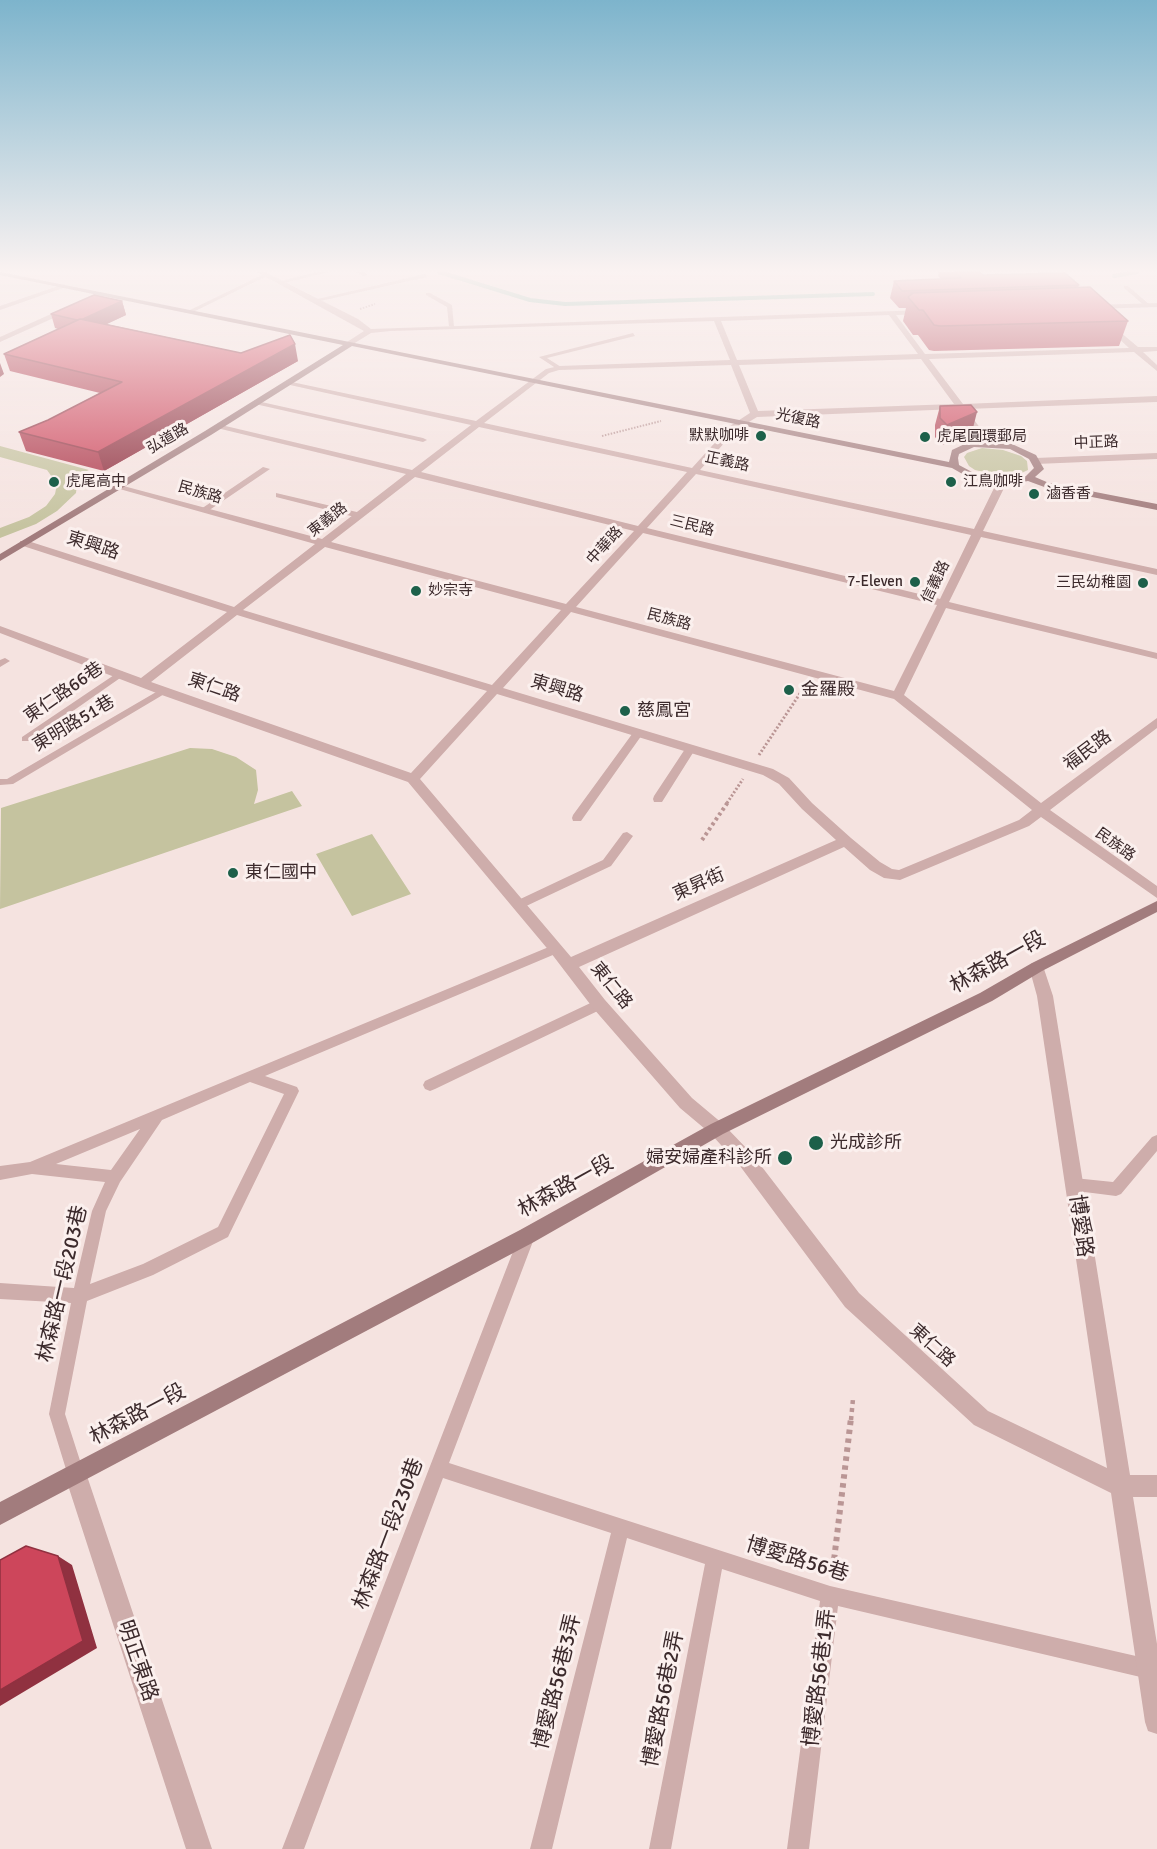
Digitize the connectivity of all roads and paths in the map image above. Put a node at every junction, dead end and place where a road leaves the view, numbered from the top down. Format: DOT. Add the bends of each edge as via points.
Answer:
graph roads {
  1 [pos="328,358"];
  2 [pos="420,358"];
  3 [pos="544,358"];
  4 [pos="733,358"];
  5 [pos="875,358"];
  6 [pos="924,358"];
  7 [pos="1146,358"];
  8 [pos="735,362"];
  9 [pos="559,368"];
  10 [pos="1157,369"];
  11 [pos="531,381"];
  12 [pos="290,383"];
  13 [pos="1157,399"];
  14 [pos="257,403"];
  15 [pos="960,406"];
  16 [pos="685,411"];
  17 [pos="754,414"];
  18 [pos="741,422"];
  19 [pos="477,423"];
  20 [pos="220,426"];
  21 [pos="423,440"];
  22 [pos="572,443"];
  23 [pos="988,444"];
  24 [pos="1157,456"];
  25 [pos="1036,461"];
  26 [pos="955,466"];
  27 [pos="266,469"];
  28 [pos="694,470"];
  29 [pos="411,473"];
  30 [pos="1029,478"];
  31 [pos="1002,482"];
  32 [pos="119,486"];
  33 [pos="279,495"];
  34 [pos="1157,507"];
  35 [pos="205,509"];
  36 [pos="358,515"];
  37 [pos="641,528"];
  38 [pos="977,532"];
  39 [pos="24,543"];
  40 [pos="322,543"];
  41 [pos="0,558"];
  42 [pos="1157,572"];
  43 [pos="943,604"];
  44 [pos="568,609"];
  45 [pos="235,611"];
  46 [pos="0,629"];
  47 [pos="1157,656"];
  48 [pos="120,674"];
  49 [pos="142,683"];
  50 [pos="494,689"];
  51 [pos="163,691"];
  52 [pos="898,696"];
  53 [pos="1157,722"];
  54 [pos="639,732"];
  55 [pos="26,739"];
  56 [pos="692,748"];
  57 [pos="413,778"];
  58 [pos="0,782"];
  59 [pos="658,800"];
  60 [pos="1041,810"];
  61 [pos="577,818"];
  62 [pos="627,836"];
  63 [pos="846,841"];
  64 [pos="1157,893"];
  65 [pos="518,905"];
  66 [pos="1157,906"];
  67 [pos="556,949"];
  68 [pos="569,965"];
  69 [pos="1037,967"];
  70 [pos="599,1004"];
  71 [pos="251,1077"];
  72 [pos="430,1085"];
  73 [pos="156,1116"];
  74 [pos="717,1129"];
  75 [pos="1157,1141"];
  76 [pos="31,1168"];
  77 [pos="0,1173"];
  78 [pos="115,1177"];
  79 [pos="1074,1185"];
  80 [pos="527,1236"];
  81 [pos="0,1291"];
  82 [pos="80,1296"];
  83 [pos="853,1399"];
  84 [pos="438,1468"];
  85 [pos="75,1473"];
  86 [pos="1120,1486"];
  87 [pos="1157,1486"];
  88 [pos="0,1514"];
  89 [pos="621,1528"];
  90 [pos="714,1557"];
  91 [pos="830,1595"];
  92 [pos="1149,1669"];
  93 [pos="1157,1722"];
  94 [pos="199,1849"];
  95 [pos="293,1849"];
  96 [pos="541,1849"];
  97 [pos="660,1849"];
  98 [pos="798,1849"];
  1 -- 12 [label="street, 弘道路"];
  2 -- 11 [label="street, 光復路"];
  3 -- 9 [label="lane"];
  4 -- 8 [label="street"];
  5 -- 8 [label="street"];
  6 -- 15 [label="street"];
  7 -- 10 [label="street"];
  8 -- 9 [label="street"];
  8 -- 17 [label="street"];
  9 -- 11 [label="street, 東義路"];
  11 -- 16 [label="street, 光復路"];
  11 -- 19 [label="street, 東義路"];
  12 -- 14 [label="street, 弘道路"];
  12 -- 19 [label="street, 正義路"];
  13 -- 15 [label="street"];
  14 -- 20 [label="street, 弘道路"];
  14 -- 21 [label="lane"];
  15 -- 17 [label="street"];
  15 -- 23 [label="street"];
  16 -- 18 [label="street, 光復路"];
  16 -- 22 [label="path" via="659,422"];
  17 -- 18 [label="street, 中華路"];
  18 -- 26 [label="street, 光復路"];
  18 -- 28 [label="street, 中華路"];
  19 -- 22 [label="street, 正義路"];
  19 -- 29 [label="street, 東義路"];
  20 -- 29 [label="street, 三民路"];
  20 -- 32 [label="street, 弘道路"];
  22 -- 28 [label="street, 正義路"];
  23 -- 25 [label="street" via="1024,451"];
  23 -- 26 [label="street" via="972,444 955,452"];
  24 -- 25 [label="street, 中正路"];
  25 -- 30 [label="street" via="1039,469"];
  26 -- 31 [label="street, 光復路" via="980,478"];
  27 -- 35 [label="lane"];
  28 -- 37 [label="street, 中華路"];
  28 -- 38 [label="street, 正義路"];
  29 -- 36 [label="street, 東義路"];
  29 -- 37 [label="street, 三民路"];
  30 -- 31 [label="street, 光復路"];
  30 -- 34 [label="street, 光復路"];
  31 -- 38 [label="street, 信義路"];
  32 -- 35 [label="street, 民族路"];
  32 -- 39 [label="street, 弘道路"];
  33 -- 36 [label="lane"];
  35 -- 40 [label="street, 民族路"];
  36 -- 40 [label="street, 東義路"];
  37 -- 43 [label="street, 三民路"];
  37 -- 44 [label="street, 中華路"];
  38 -- 42 [label="street, 正義路"];
  38 -- 43 [label="street, 信義路"];
  39 -- 41 [label="street, 弘道路"];
  39 -- 45 [label="street, 東興路"];
  40 -- 44 [label="street, 民族路"];
  40 -- 45 [label="street, 東義路"];
  43 -- 47 [label="street, 三民路"];
  43 -- 52 [label="street, 信義路"];
  44 -- 50 [label="street, 中華路"];
  44 -- 52 [label="street, 民族路"];
  45 -- 49 [label="street, 東義路"];
  45 -- 50 [label="street, 東興路"];
  46 -- 48 [label="street, 東仁路"];
  48 -- 49 [label="street, 東仁路"];
  48 -- 55 [label="lane, 東仁路66巷"];
  49 -- 51 [label="street, 東仁路"];
  50 -- 54 [label="street, 東興路"];
  50 -- 57 [label="street, 中華路"];
  51 -- 57 [label="street, 東仁路"];
  51 -- 58 [label="lane, 東明路51巷" via="9,782"];
  52 -- 60 [label="street, 民族路"];
  53 -- 60 [label="street, 福民路"];
  54 -- 56 [label="street, 東興路"];
  54 -- 61 [label="lane"];
  56 -- 59 [label="lane"];
  56 -- 63 [label="street, 東興路" via="752,766 784,781"];
  57 -- 65 [label="street, 東仁路"];
  60 -- 63 [label="street, 東興路" via="1024,823 900,875 875,866"];
  60 -- 64 [label="street, 民族路"];
  62 -- 65 [label="lane" via="607,863"];
  63 -- 68 [label="street, 東昇街"];
  65 -- 67 [label="street, 東仁路"];
  66 -- 69 [label="street, 林森路一段"];
  67 -- 68 [label="street, 東仁路"];
  67 -- 71 [label="lane"];
  68 -- 70 [label="street, 東仁路"];
  69 -- 74 [label="street, 林森路一段" via="986,997"];
  69 -- 79 [label="street, 博愛路" via="1045,996"];
  70 -- 72 [label="lane"];
  70 -- 74 [label="street, 東仁路" via="686,1103"];
  71 -- 73 [label="lane"];
  71 -- 82 [label="lane" via="292,1091 223,1232 148,1270"];
  73 -- 76 [label="lane"];
  73 -- 78 [label="lane, 林森路一段203巷"];
  74 -- 80 [label="street, 林森路一段"];
  74 -- 86 [label="street, 東仁路" via="746,1160 852,1300 981,1418"];
  75 -- 79 [label="lane" via="1116,1189"];
  76 -- 77 [label="lane"];
  76 -- 78 [label="lane"];
  78 -- 82 [label="lane, 林森路一段203巷" via="99,1210"];
  79 -- 86 [label="street, 博愛路"];
  80 -- 84 [label="lane, 林森路一段230巷"];
  80 -- 85 [label="street, 林森路一段"];
  81 -- 82 [label="lane"];
  82 -- 85 [label="lane, 林森路一段203巷" via="57,1414"];
  83 -- 91 [label="path, 博愛路56巷1弄"];
  84 -- 89 [label="lane, 博愛路56巷"];
  84 -- 95 [label="lane, 林森路一段230巷"];
  85 -- 88 [label="street, 林森路一段"];
  85 -- 94 [label="street, 明正東路"];
  86 -- 87 [label="street"];
  86 -- 92 [label="street, 博愛路"];
  89 -- 90 [label="lane, 博愛路56巷"];
  89 -- 96 [label="lane, 博愛路56巷3弄"];
  90 -- 91 [label="lane, 博愛路56巷"];
  90 -- 97 [label="lane, 博愛路56巷2弄"];
  91 -- 92 [label="lane, 博愛路56巷"];
  91 -- 98 [label="lane, 博愛路56巷1弄"];
  92 -- 93 [label="street, 博愛路"];
}
